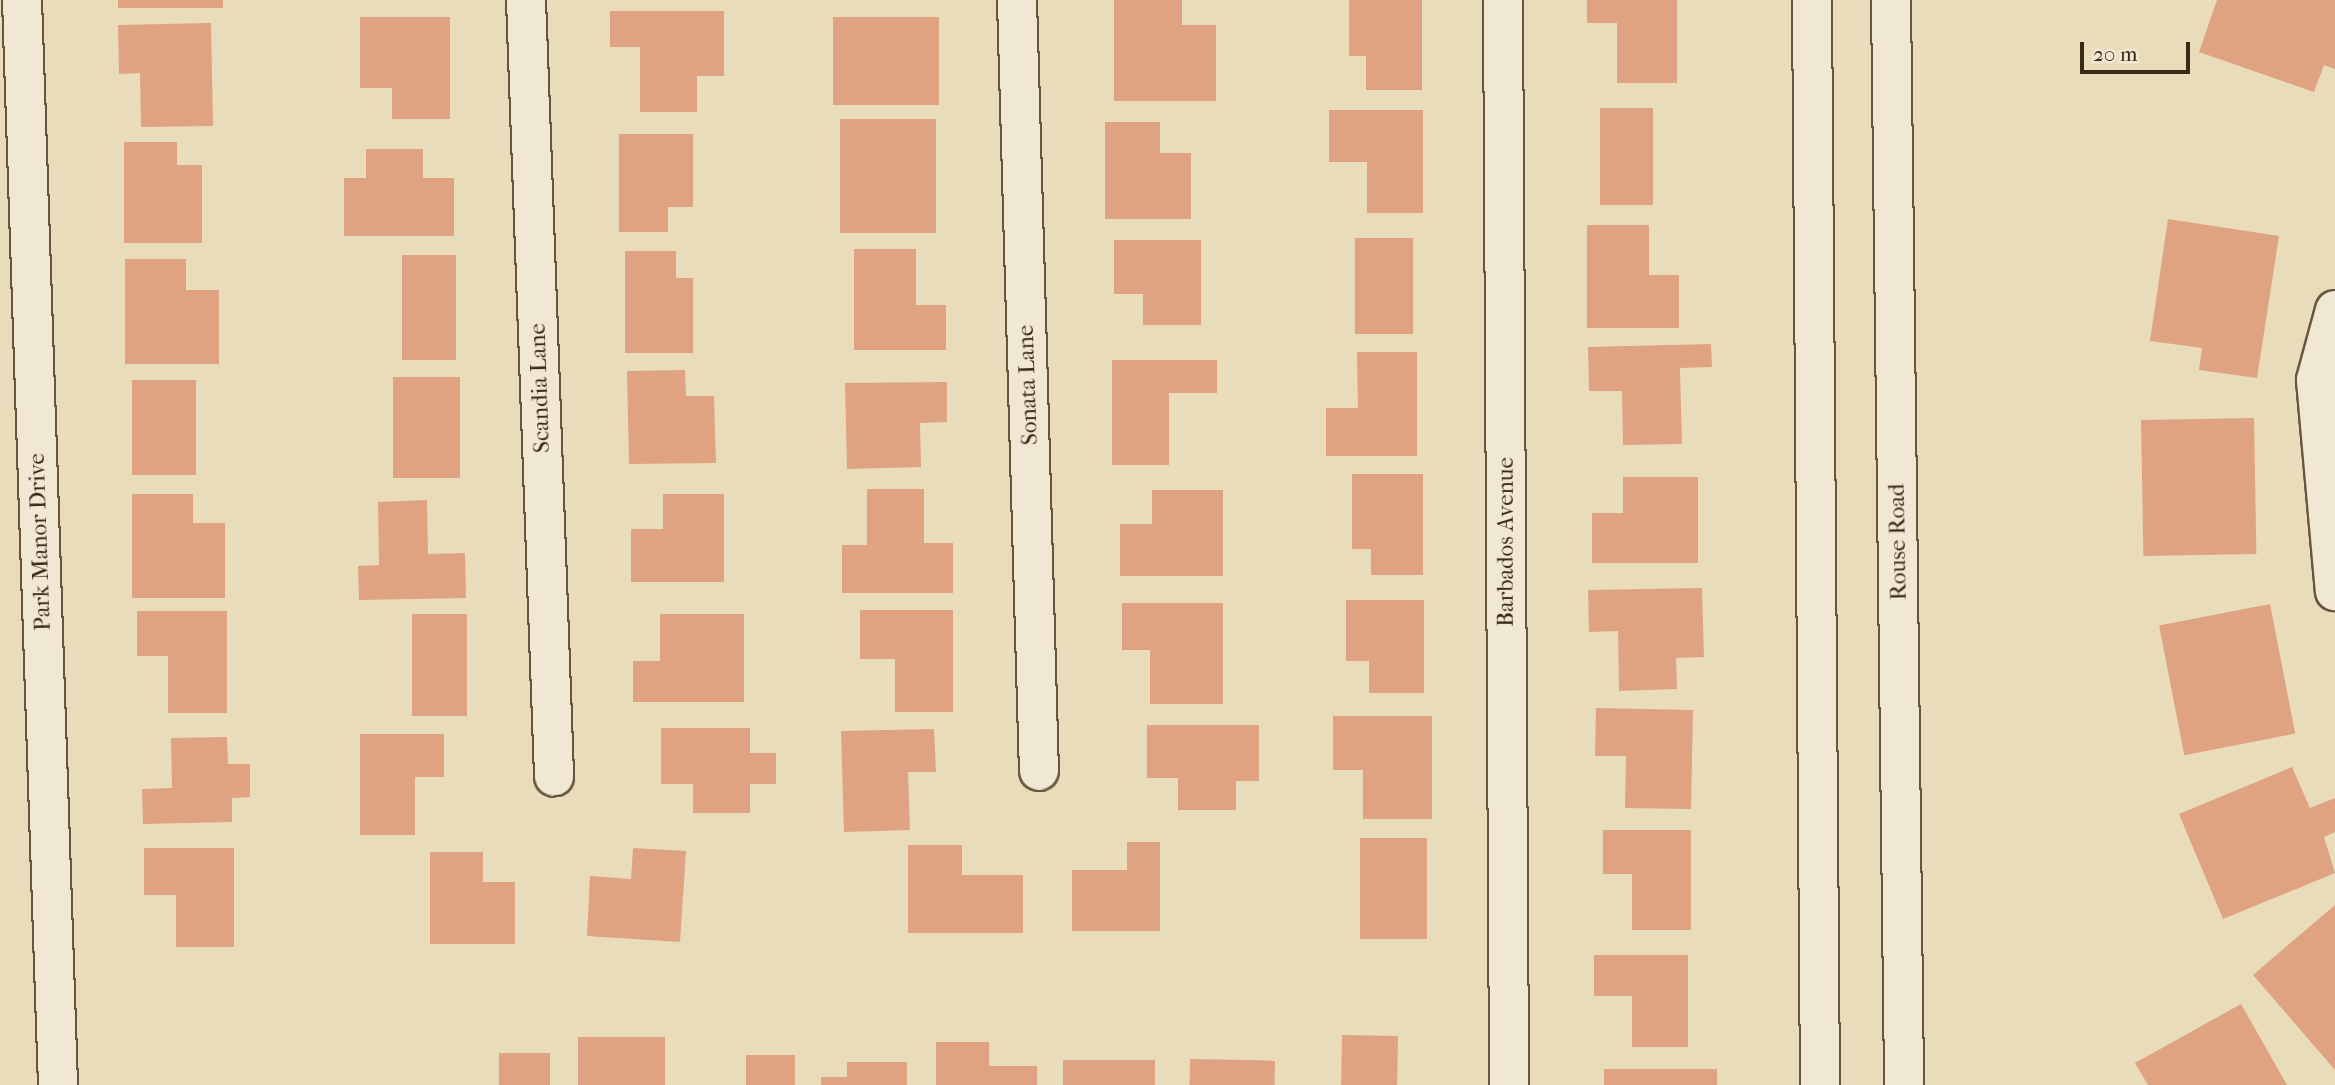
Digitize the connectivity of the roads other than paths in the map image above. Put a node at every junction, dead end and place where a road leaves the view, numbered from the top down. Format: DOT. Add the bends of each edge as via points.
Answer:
graph roads {
  1 [pos="22,0"];
  2 [pos="526,0"];
  3 [pos="1017,0"];
  4 [pos="1503,0"];
  5 [pos="1812,0"];
  6 [pos="1891,0"];
  7 [pos="2335,310"];
  8 [pos="2335,591"];
  9 [pos="1039,771"];
  10 [pos="554,776"];
  11 [pos="58,1085"];
  12 [pos="1509,1085"];
  13 [pos="1820,1085"];
  14 [pos="1904,1085"];
  1 -- 11 [label="street, Park Manor Drive"];
  2 -- 10 [label="street, Scandia Lane"];
  3 -- 9 [label="street, Sonata Lane"];
  4 -- 12 [label="street, Barbados Avenue"];
  5 -- 13 [label="street"];
  6 -- 14 [label="street, Rouse Road"];
  7 -- 8 [label="street" via="2316,380"];
}
